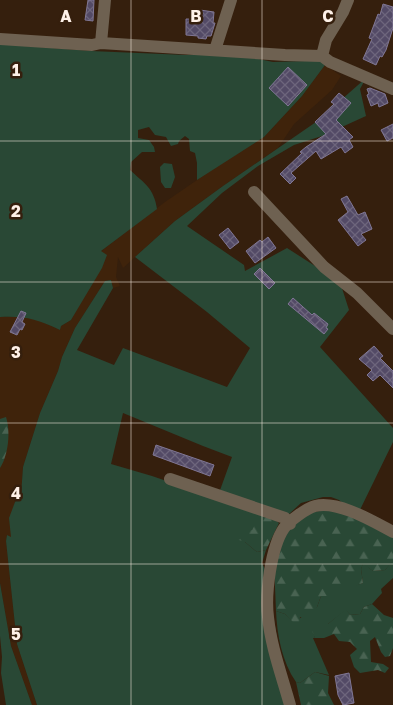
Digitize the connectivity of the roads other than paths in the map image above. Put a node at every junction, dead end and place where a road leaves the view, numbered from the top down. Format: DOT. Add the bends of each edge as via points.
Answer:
graph roads {
  1 [pos="105,0"];
  2 [pos="333,0"];
  3 [pos="227,1"];
  4 [pos="347,3"];
  5 [pos="0,38"];
  6 [pos="101,43"];
  7 [pos="215,50"];
  8 [pos="322,56"];
  9 [pos="393,89"];
  10 [pos="254,192"];
  11 [pos="393,329"];
  12 [pos="170,478"];
  13 [pos="290,524"];
  14 [pos="393,532"];
  15 [pos="290,705"];
  1 -- 6 [label="street"];
  2 -- 4 [label="street"];
  3 -- 7 [label="street"];
  4 -- 8 [label="street" via="326,40"];
  5 -- 6 [label="street"];
  6 -- 7 [label="street"];
  7 -- 8 [label="street"];
  8 -- 9 [label="street"];
  10 -- 11 [label="street" via="324,267 357,293"];
  12 -- 13 [label="street" via="285,518"];
  13 -- 14 [label="street" via="316,506 328,506 357,513"];
  13 -- 15 [label="street" via="284,528 271,566 268,615 272,642"];
}
